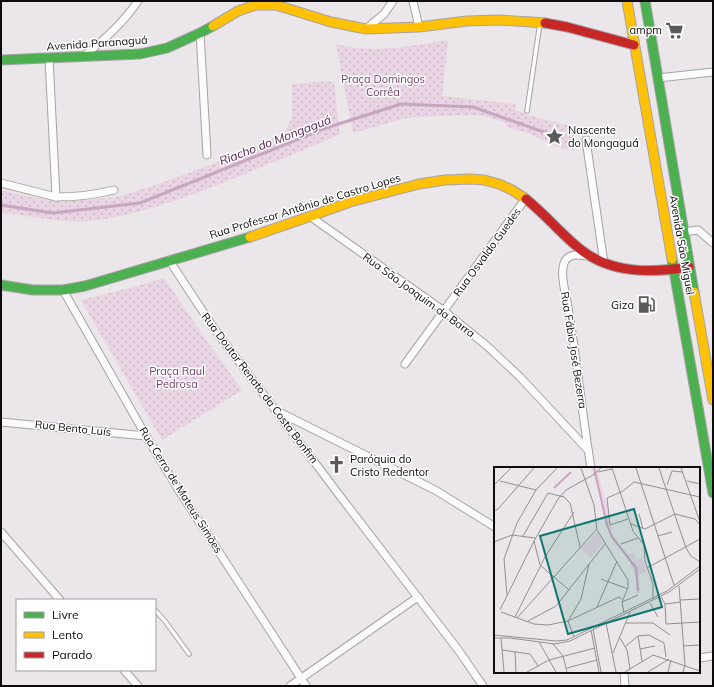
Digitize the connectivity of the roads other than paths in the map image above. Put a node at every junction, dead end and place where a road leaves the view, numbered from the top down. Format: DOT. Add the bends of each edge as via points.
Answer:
graph roads {
  1 [pos="138,1"];
  2 [pos="393,1"];
  3 [pos="413,1"];
  4 [pos="627,1"];
  5 [pos="645,1"];
  6 [pos="540,22"];
  7 [pos="419,27"];
  8 [pos="366,29"];
  9 [pos="200,32"];
  10 [pos="634,45"];
  11 [pos="49,58"];
  12 [pos="82,58"];
  13 [pos="1,60"];
  14 [pos="656,68"];
  15 [pos="713,72"];
  16 [pos="658,78"];
  17 [pos="527,111"];
  18 [pos="586,140"];
  19 [pos="207,155"];
  20 [pos="1,183"];
  21 [pos="114,190"];
  22 [pos="56,197"];
  23 [pos="526,198"];
  24 [pos="311,217"];
  25 [pos="683,232"];
  26 [pos="713,243"];
  27 [pos="592,257"];
  28 [pos="169,260"];
  29 [pos="604,263"];
  30 [pos="689,266"];
  31 [pos="674,270"];
  32 [pos="1,285"];
  33 [pos="63,290"];
  34 [pos="444,311"];
  35 [pos="405,364"];
  36 [pos="713,400"];
  37 [pos="275,410"];
  38 [pos="1,422"];
  39 [pos="146,436"];
  40 [pos="588,450"];
  41 [pos="591,467"];
  42 [pos="713,493"];
  43 [pos="494,526"];
  44 [pos="1,532"];
  45 [pos="418,597"];
  46 [pos="59,599"];
  47 [pos="156,611"];
  48 [pos="189,654"];
  49 [pos="713,656"];
  50 [pos="700,658"];
  51 [pos="125,671"];
  52 [pos="624,673"];
  53 [pos="301,678"];
  54 [pos="138,686"];
  55 [pos="290,686"];
  56 [pos="306,686"];
  57 [pos="483,686"];
  58 [pos="625,686"];
  1 -- 12 [label="street" via="110,35"];
  2 -- 8 [label="street" via="384,14"];
  3 -- 7 [label="street"];
  4 -- 10 [label="main road, Avenida São Miguel"];
  5 -- 14 [label="main road, Avenida São Miguel"];
  6 -- 7 [label="main road, Avenida Paranaguá" via="468,21"];
  6 -- 10 [label="main road, Avenida Paranaguá" via="574,28"];
  6 -- 17 [label="lane"];
  7 -- 8 [label="main road, Avenida Paranaguá"];
  8 -- 9 [label="main road, Avenida Paranaguá" via="331,22 276,5 256,5 238,11"];
  9 -- 12 [label="main road, Avenida Paranaguá" via="160,50"];
  9 -- 19 [label="street"];
  10 -- 14 [label="main road" via="645,52"];
  10 -- 31 [label="main road, Avenida São Miguel"];
  11 -- 12 [label="main road, Avenida Paranaguá"];
  11 -- 13 [label="main road, Avenida Paranaguá"];
  11 -- 22 [label="street"];
  14 -- 16 [label="main road, Avenida São Miguel"];
  15 -- 16 [label="street"];
  16 -- 25 [label="main road, Avenida São Miguel"];
  18 -- 29 [label="street"];
  20 -- 22 [label="street"];
  21 -- 22 [label="street" via="75,197"];
  23 -- 24 [label="main road, Rua Professor Antônio de Castro Lopes" via="484,180 461,179 404,187"];
  23 -- 27 [label="main road, Rua Professor Antônio de Castro Lopes"];
  23 -- 34 [label="street, Rua Osvaldo Guedes"];
  24 -- 28 [label="main road, Rua Professor Antônio de Castro Lopes"];
  24 -- 34 [label="street, Rua São Joaquim da Barra"];
  25 -- 26 [label="street" via="698,230"];
  25 -- 30 [label="main road, Avenida São Miguel"];
  27 -- 29 [label="main road, Rua Professor Antônio de Castro Lopes"];
  27 -- 40 [label="street, Rua Fábio José Bezerra" via="575,254 565,261 562,274"];
  28 -- 33 [label="main road, Rua Professor Antônio de Castro Lopes" via="85,286"];
  28 -- 37 [label="street, Rua Doutor Renato da Costa Bonfim" via="215,330"];
  29 -- 31 [label="main road, Rua Professor Antônio de Castro Lopes" via="637,270"];
  30 -- 31 [label="main road, Rua Professor Antônio de Castro Lopes"];
  30 -- 36 [label="main road, Avenida São Miguel"];
  31 -- 42 [label="main road, Avenida São Miguel"];
  32 -- 33 [label="main road, Rua Professor Antônio de Castro Lopes" via="33,290"];
  33 -- 39 [label="street, Rua Cerro de Mateus Simões"];
  34 -- 35 [label="street, Rua Osvaldo Guedes"];
  34 -- 40 [label="street, Rua São Joaquim da Barra" via="520,377"];
  37 -- 43 [label="street" via="435,490"];
  37 -- 45 [label="street, Rua Doutor Renato da Costa Bonfim"];
  38 -- 39 [label="street, Rua Bento Luís"];
  39 -- 53 [label="street, Rua Cerro de Mateus Simões"];
  40 -- 41 [label="street, Rua Fábio José Bezerra"];
  44 -- 46 [label="street"];
  45 -- 53 [label="street"];
  45 -- 57 [label="street, Rua Doutor Renato da Costa Bonfim"];
  47 -- 48 [label="lane"];
  49 -- 50 [label="street"];
  51 -- 54 [label="street"];
  52 -- 58 [label="street"];
  53 -- 55 [label="street"];
  53 -- 56 [label="street, Rua Cerro de Mateus Simões"];
}
